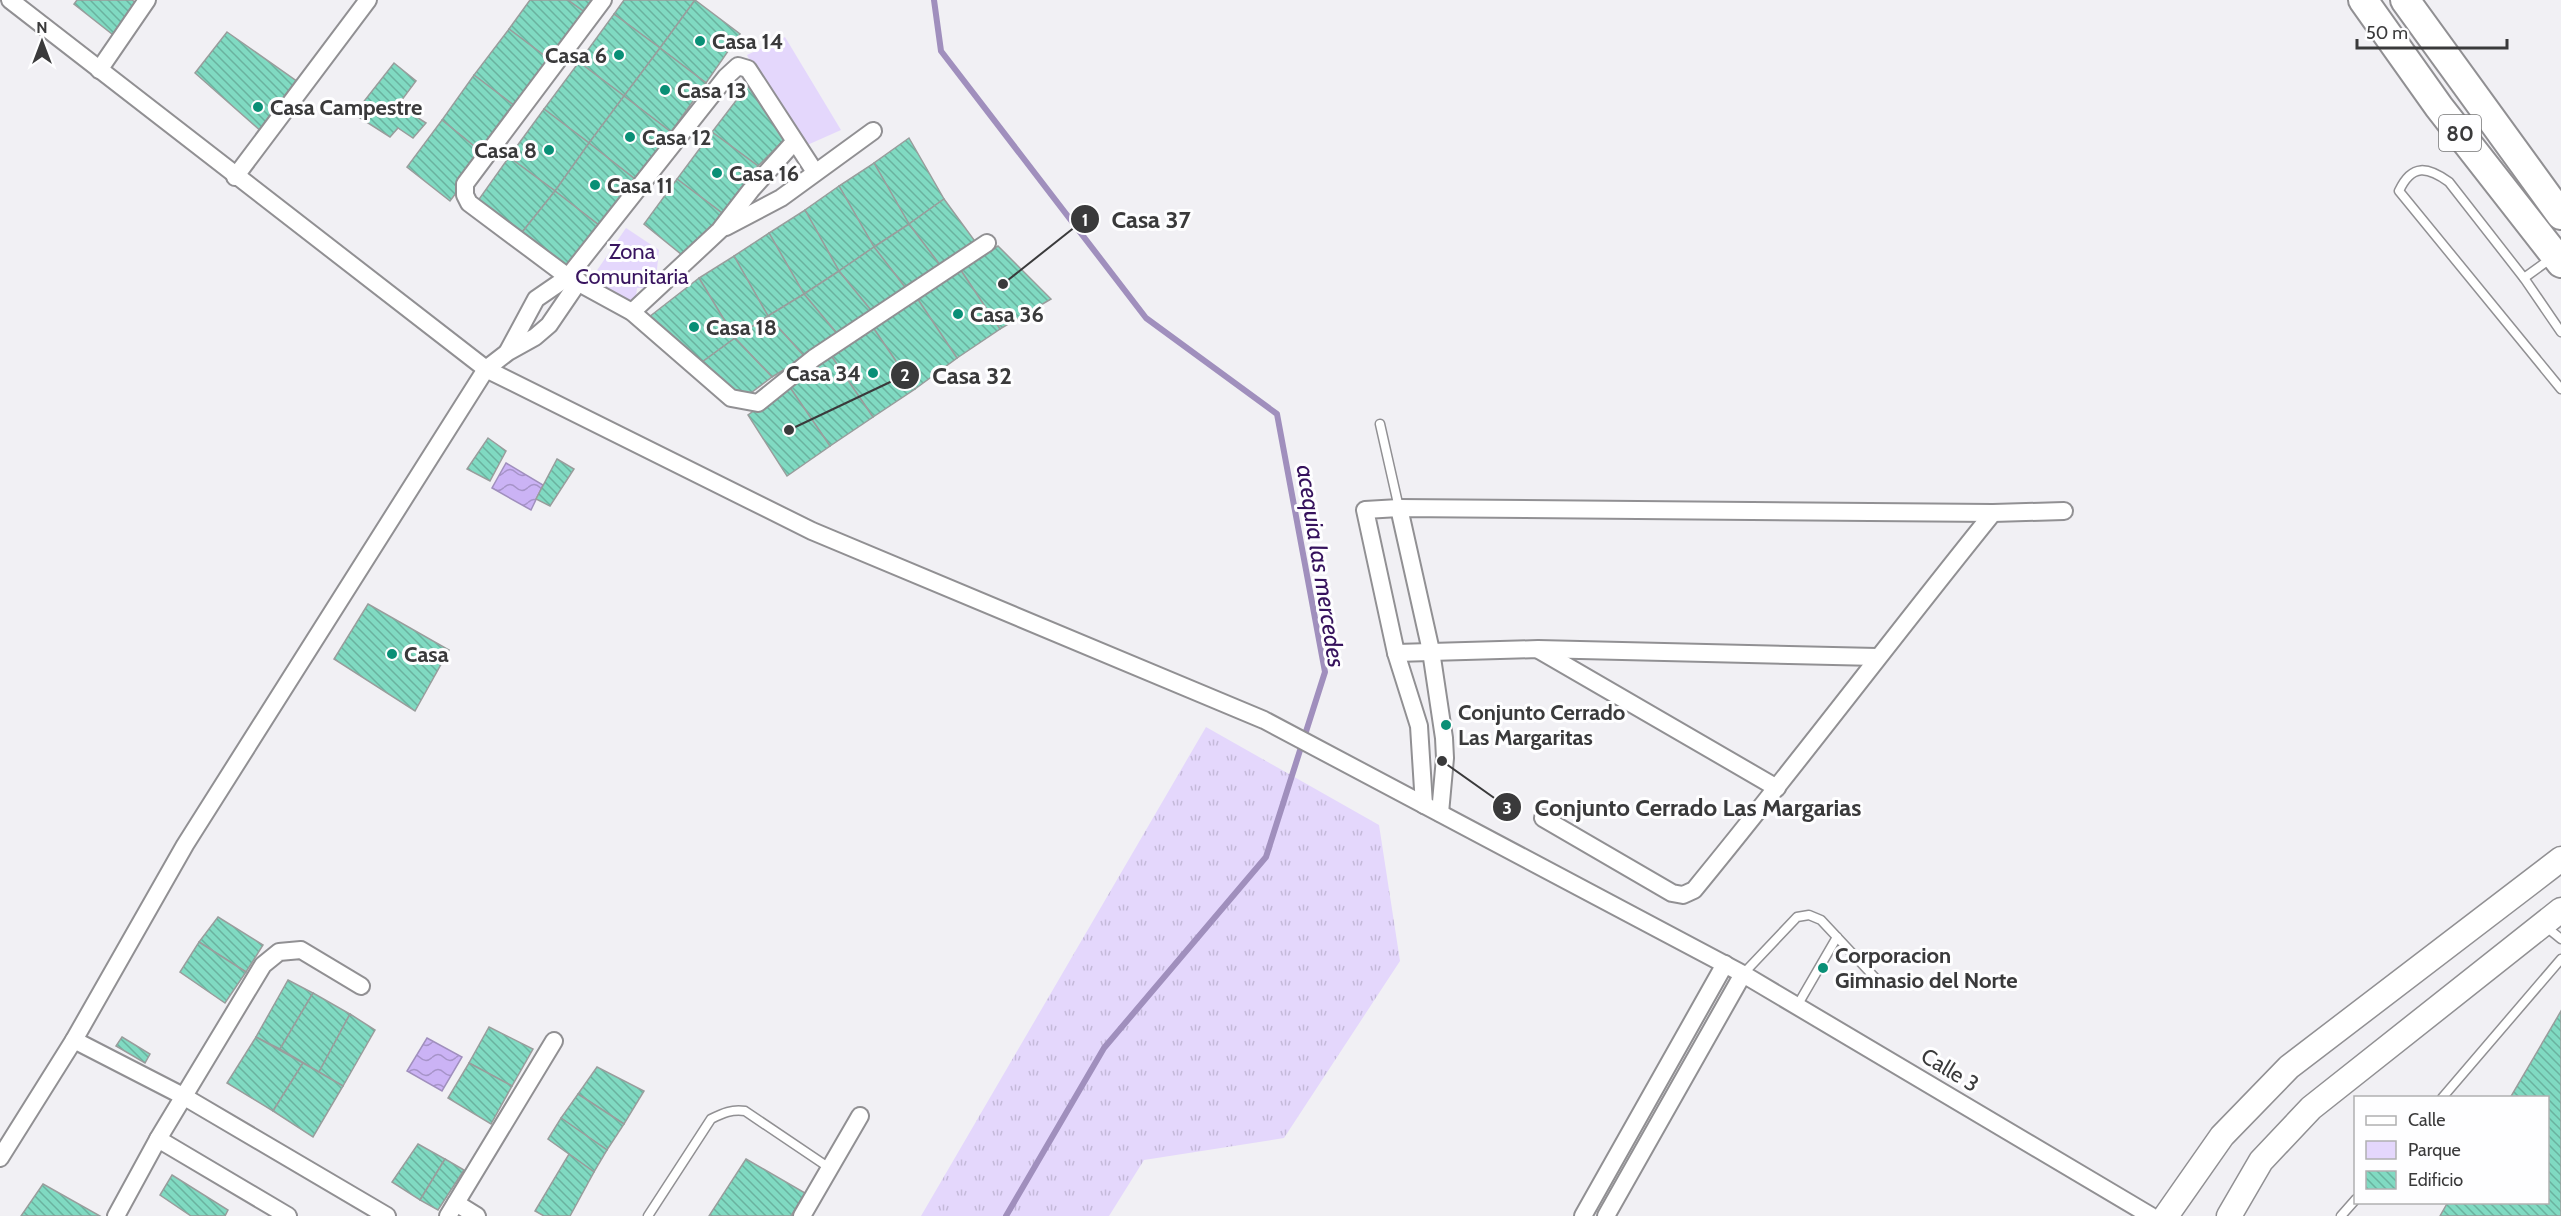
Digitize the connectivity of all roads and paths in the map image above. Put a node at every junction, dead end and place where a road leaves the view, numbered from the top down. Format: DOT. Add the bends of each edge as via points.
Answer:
graph roads {
  1 [pos="10,0"];
  2 [pos="147,0"];
  3 [pos="368,0"];
  4 [pos="603,0"];
  5 [pos="2363,0"];
  6 [pos="2405,0"];
  7 [pos="99,70"];
  8 [pos="873,131"];
  9 [pos="794,142"];
  10 [pos="815,172"];
  11 [pos="235,177"];
  12 [pos="2561,215"];
  13 [pos="720,230"];
  14 [pos="987,243"];
  15 [pos="2558,259"];
  16 [pos="573,279"];
  17 [pos="2524,279"];
  18 [pos="632,312"];
  19 [pos="2561,332"];
  20 [pos="508,352"];
  21 [pos="486,369"];
  22 [pos="2561,389"];
  23 [pos="1380,424"];
  24 [pos="1399,508"];
  25 [pos="2064,511"];
  26 [pos="1993,513"];
  27 [pos="1538,649"];
  28 [pos="1431,651"];
  29 [pos="1396,653"];
  30 [pos="1877,657"];
  31 [pos="1777,788"];
  32 [pos="1424,805"];
  33 [pos="1440,813"];
  34 [pos="1543,818"];
  35 [pos="2561,859"];
  36 [pos="2552,917"];
  37 [pos="1837,937"];
  38 [pos="2561,939"];
  39 [pos="2561,959"];
  40 [pos="1725,964"];
  41 [pos="1743,974"];
  42 [pos="1880,982"];
  43 [pos="361,986"];
  44 [pos="1797,1006"];
  45 [pos="74,1040"];
  46 [pos="554,1041"];
  47 [pos="183,1096"];
  48 [pos="2444,1096"];
  49 [pos="860,1116"];
  50 [pos="158,1139"];
  51 [pos="0,1158"];
  52 [pos="831,1169"];
  53 [pos="2354,1200"];
  54 [pos="452,1210"];
  55 [pos="116,1216"];
  56 [pos="288,1216"];
  57 [pos="387,1216"];
  58 [pos="477,1216"];
  59 [pos="648,1216"];
  60 [pos="802,1216"];
  61 [pos="1583,1216"];
  62 [pos="1606,1216"];
  63 [pos="2151,1216"];
  64 [pos="2166,1216"];
  65 [pos="2229,1216"];
  66 [pos="2341,1216"];
  1 -- 7 [label="street, Calle 3"];
  2 -- 7 [label="street"];
  3 -- 11 [label="street"];
  4 -- 16 [label="street" via="465,184 470,203"];
  5 -- 15 [label="highway, 80" via="2439,106"];
  6 -- 12 [label="highway, 80"];
  7 -- 11 [label="street, Calle 3"];
  8 -- 10 [label="street"];
  9 -- 10 [label="street"];
  9 -- 13 [label="street"];
  9 -- 16 [label="street" via="748,69 738,66"];
  10 -- 13 [label="street" via="781,198"];
  11 -- 21 [label="street, Calle 3"];
  13 -- 18 [label="street"];
  14 -- 18 [label="street" via="814,358 758,403 731,398"];
  15 -- 17 [label="lane"];
  16 -- 18 [label="street"];
  16 -- 20 [label="street" via="549,325"];
  16 -- 20 [label="street" via="537,299"];
  17 -- 19 [label="lane"];
  17 -- 22 [label="lane" via="2450,182 2433,171 2413,172 2403,182 2399,191"];
  20 -- 21 [label="street"];
  21 -- 32 [label="street, Calle 3" via="812,531 1263,720"];
  21 -- 45 [label="street" via="185,845"];
  23 -- 24 [label="lane"];
  24 -- 26 [label="street"];
  24 -- 28 [label="street"];
  24 -- 29 [label="street" via="1365,510"];
  25 -- 26 [label="street"];
  26 -- 30 [label="street"];
  27 -- 28 [label="street"];
  27 -- 30 [label="street"];
  27 -- 31 [label="street"];
  28 -- 29 [label="street"];
  28 -- 33 [label="street" via="1444,738"];
  29 -- 32 [label="street" via="1419,726"];
  30 -- 31 [label="street"];
  31 -- 34 [label="street" via="1694,890 1683,895 1672,893"];
  32 -- 33 [label="street, Calle 3"];
  33 -- 40 [label="street, Calle 3"];
  35 -- 64 [label="main road" via="2289,1066 2222,1136"];
  36 -- 38 [label="lane"];
  36 -- 65 [label="main road" via="2311,1108 2261,1161"];
  37 -- 41 [label="lane" via="1821,921 1809,915 1797,916"];
  37 -- 42 [label="lane"];
  37 -- 44 [label="lane"];
  39 -- 48 [label="lane"];
  40 -- 41 [label="street, Calle 3"];
  40 -- 61 [label="street"];
  41 -- 44 [label="street, Calle 3"];
  41 -- 62 [label="street"];
  43 -- 47 [label="street" via="301,950 279,952 263,965"];
  44 -- 63 [label="street, Calle 3"];
  45 -- 47 [label="street"];
  45 -- 51 [label="street"];
  46 -- 54 [label="street"];
  47 -- 50 [label="street"];
  47 -- 57 [label="street"];
  49 -- 52 [label="street"];
  50 -- 55 [label="street"];
  50 -- 56 [label="street"];
  52 -- 59 [label="lane" via="745,1111 724,1113 711,1119"];
  52 -- 60 [label="street"];
  53 -- 66 [label="lane"];
  54 -- 58 [label="street"];
}
